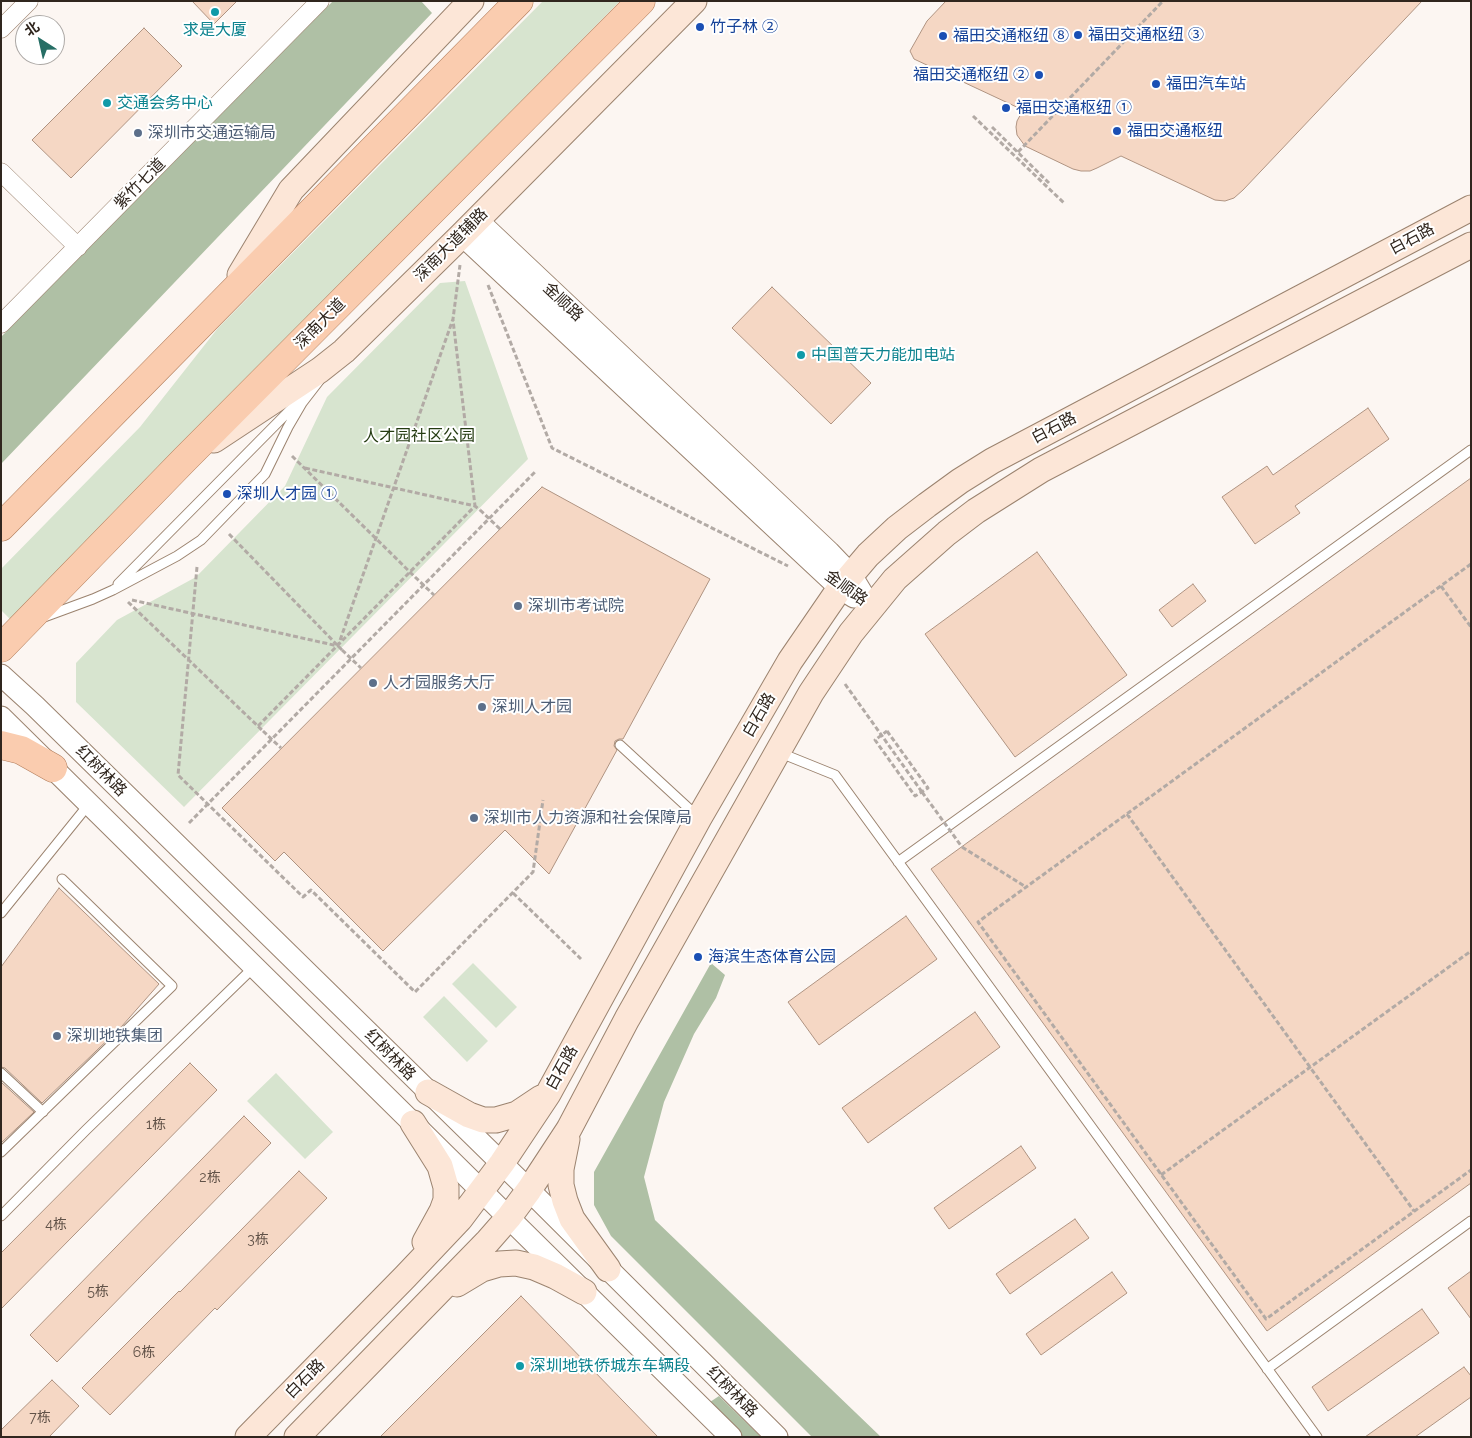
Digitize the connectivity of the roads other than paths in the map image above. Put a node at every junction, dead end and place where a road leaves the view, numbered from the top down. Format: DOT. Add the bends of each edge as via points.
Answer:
graph roads {
  1 [pos="29,1"];
  2 [pos="320,1"];
  3 [pos="519,1"];
  4 [pos="641,1"];
  5 [pos="694,1"];
  6 [pos="463,4"];
  7 [pos="1,29"];
  8 [pos="1,172"];
  9 [pos="1471,208"];
  10 [pos="470,228"];
  11 [pos="78,247"];
  12 [pos="1469,249"];
  13 [pos="227,298"];
  14 [pos="1,324"];
  15 [pos="344,351"];
  16 [pos="317,384"];
  17 [pos="1471,450"];
  18 [pos="185,460"];
  19 [pos="4,523"];
  20 [pos="846,581"];
  21 [pos="113,590"];
  22 [pos="871,608"];
  23 [pos="25,624"];
  24 [pos="1,648"];
  25 [pos="1,675"];
  26 [pos="1,717"];
  27 [pos="1,745"];
  28 [pos="620,745"];
  29 [pos="778,752"];
  30 [pos="53,768"];
  31 [pos="90,804"];
  32 [pos="700,818"];
  33 [pos="898,862"];
  34 [pos="62,879"];
  35 [pos="1,913"];
  36 [pos="254,967"];
  37 [pos="1,1073"];
  38 [pos="428,1092"];
  39 [pos="548,1094"];
  40 [pos="43,1112"];
  41 [pos="413,1123"];
  42 [pos="569,1129"];
  43 [pos="1,1152"];
  44 [pos="502,1163"];
  45 [pos="529,1190"];
  46 [pos="482,1191"];
  47 [pos="1,1216"];
  48 [pos="509,1217"];
  49 [pos="1471,1221"];
  50 [pos="608,1270"];
  51 [pos="405,1277"];
  52 [pos="584,1292"];
  53 [pos="427,1303"];
  54 [pos="1268,1369"];
  55 [pos="248,1437"];
  56 [pos="297,1437"];
  57 [pos="730,1437"];
  58 [pos="777,1437"];
  59 [pos="1317,1437"];
  1 -- 7 [label="street"];
  2 -- 11 [label="street, 紫竹七道"];
  3 -- 13 [label="main road"];
  4 -- 18 [label="main road, 深南大道"];
  5 -- 10 [label="main road, 深南大道辅路"];
  6 -- 13 [label="main road" via="292,190"];
  8 -- 11 [label="street"];
  9 -- 20 [label="main road, 白石路" via="992,461 897,528"];
  10 -- 15 [label="main road, 深南大道辅路"];
  10 -- 20 [label="street, 金顺路"];
  11 -- 14 [label="street, 紫竹七道"];
  12 -- 22 [label="main road, 白石路" via="1032,475 947,533 901,574"];
  13 -- 19 [label="main road"];
  15 -- 16 [label="lane"];
  15 -- 18 [label="main road, 深南大道辅路"];
  16 -- 21 [label="lane"];
  16 -- 21 [label="lane" via="288,427 265,474 220,522 177,556"];
  17 -- 33 [label="lane"];
  18 -- 23 [label="main road, 深南大道"];
  20 -- 22 [label="street, 金顺路"];
  20 -- 32 [label="main road, 白石路" via="790,661"];
  21 -- 23 [label="lane"];
  22 -- 29 [label="main road, 白石路" via="830,663"];
  23 -- 24 [label="main road, 深南大道"];
  25 -- 38 [label="street, 红树林路"];
  26 -- 30 [label="street, 红树林路"];
  27 -- 30 [label="main road" via="21,750"];
  28 -- 32 [label="lane"];
  29 -- 33 [label="lane" via="835,775"];
  29 -- 42 [label="main road, 白石路" via="627,1019"];
  30 -- 31 [label="street, 红树林路"];
  31 -- 35 [label="lane"];
  31 -- 36 [label="street, 红树林路"];
  32 -- 39 [label="main road, 白石路"];
  33 -- 54 [label="lane"];
  34 -- 40 [label="lane" via="172,986"];
  36 -- 41 [label="street, 红树林路"];
  36 -- 47 [label="lane"];
  37 -- 40 [label="lane"];
  38 -- 39 [label="main road" via="483,1120 517,1114"];
  38 -- 44 [label="street, 红树林路"];
  39 -- 44 [label="main road, 白石路"];
  40 -- 43 [label="lane"];
  41 -- 46 [label="street, 红树林路"];
  41 -- 51 [label="main road" via="440,1166 446,1200"];
  42 -- 45 [label="main road, 白石路"];
  42 -- 50 [label="main road" via="561,1169 564,1201 572,1219"];
  44 -- 45 [label="street, 红树林路"];
  44 -- 46 [label="main road, 白石路"];
  45 -- 48 [label="main road, 白石路"];
  45 -- 50 [label="street, 红树林路"];
  46 -- 48 [label="street, 红树林路"];
  46 -- 51 [label="main road, 白石路"];
  48 -- 52 [label="street, 红树林路"];
  48 -- 53 [label="main road, 白石路"];
  49 -- 54 [label="lane"];
  50 -- 58 [label="street, 红树林路"];
  51 -- 55 [label="main road, 白石路"];
  52 -- 53 [label="main road" via="534,1267 499,1264 482,1269"];
  52 -- 57 [label="street, 红树林路"];
  53 -- 56 [label="main road, 白石路"];
  54 -- 59 [label="lane"];
}
